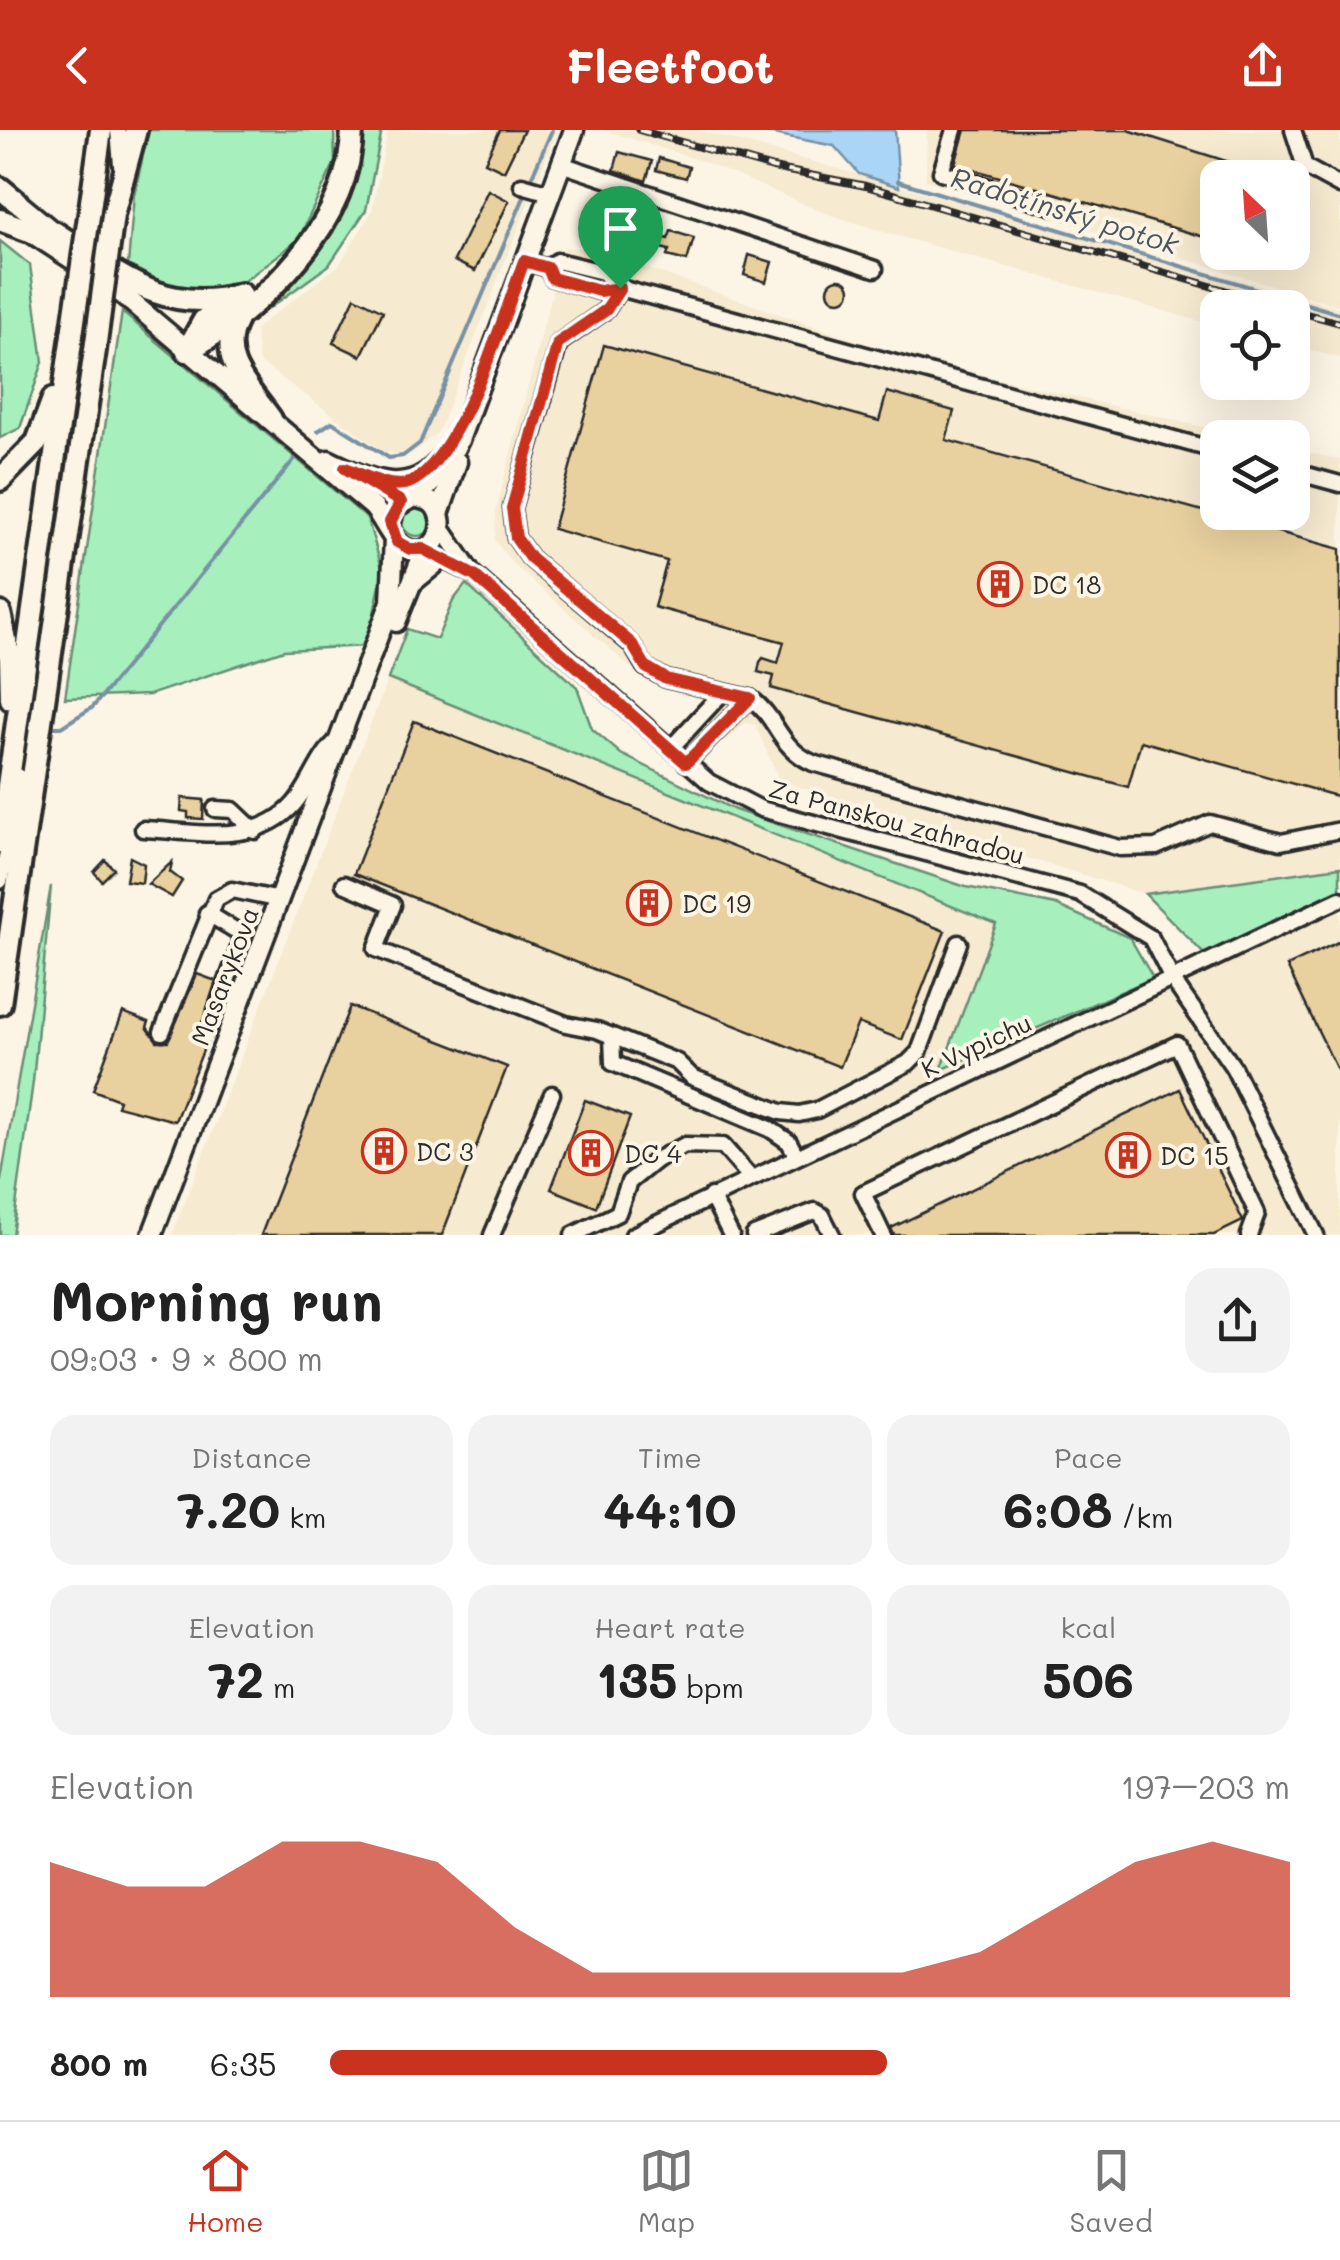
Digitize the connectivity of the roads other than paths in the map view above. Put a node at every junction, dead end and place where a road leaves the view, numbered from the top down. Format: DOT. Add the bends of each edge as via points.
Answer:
graph roads {
  1 [pos="104,130"];
  2 [pos="118,130"];
  3 [pos="126,130"];
  4 [pos="136,130"];
  5 [pos="352,130"];
  6 [pos="574,130"];
  7 [pos="954,130"];
  8 [pos="1293,130"];
  9 [pos="561,164"];
  10 [pos="121,166"];
  11 [pos="1340,186"];
  12 [pos="8,195"];
  13 [pos="1051,206"];
  14 [pos="114,215"];
  15 [pos="0,220"];
  16 [pos="27,230"];
  17 [pos="54,232"];
  18 [pos="524,261"];
  19 [pos="875,269"];
  20 [pos="110,286"];
  21 [pos="620,288"];
  22 [pos="241,304"];
  23 [pos="72,335"];
  24 [pos="187,351"];
  25 [pos="492,352"];
  26 [pos="271,419"];
  27 [pos="1200,446"];
  28 [pos="311,451"];
  29 [pos="345,468"];
  30 [pos="1310,476"];
  31 [pos="0,480"];
  32 [pos="1340,484"];
  33 [pos="409,500"];
  34 [pos="441,520"];
  35 [pos="392,532"];
  36 [pos="429,553"];
  37 [pos="475,576"];
  38 [pos="0,613"];
  39 [pos="722,692"];
  40 [pos="750,698"];
  41 [pos="21,700"];
  42 [pos="45,704"];
  43 [pos="343,736"];
  44 [pos="672,748"];
  45 [pos="686,763"];
  46 [pos="8,788"];
  47 [pos="216,809"];
  48 [pos="16,818"];
  49 [pos="143,829"];
  50 [pos="1340,830"];
  51 [pos="255,831"];
  52 [pos="0,842"];
  53 [pos="0,880"];
  54 [pos="344,884"];
  55 [pos="1340,899"];
  56 [pos="280,900"];
  57 [pos="207,912"];
  58 [pos="11,939"];
  59 [pos="959,943"];
  60 [pos="1172,979"];
  61 [pos="0,1004"];
  62 [pos="162,1032"];
  63 [pos="230,1032"];
  64 [pos="612,1036"];
  65 [pos="552,1094"];
  66 [pos="796,1156"];
  67 [pos="750,1177"];
  68 [pos="711,1196"];
  69 [pos="152,1235"];
  70 [pos="492,1235"];
  71 [pos="573,1235"];
  72 [pos="633,1235"];
  73 [pos="731,1235"];
  74 [pos="754,1235"];
  75 [pos="832,1235"];
  76 [pos="883,1235"];
  77 [pos="1249,1235"];
  78 [pos="1316,1235"];
  1 -- 23 [label="highway, bridge"];
  2 -- 10 [label="street"];
  3 -- 10 [label="highway"];
  4 -- 14 [label="highway"];
  5 -- 22 [label="highway" via="350,158 331,210 290,263"];
  6 -- 9 [label="main road"];
  7 -- 13 [label="street" via="941,172"];
  8 -- 11 [label="street" via="1305,167"];
  9 -- 18 [label="main road" via="534,188"];
  9 -- 19 [label="street"];
  10 -- 14 [label="highway"];
  12 -- 17 [label="main road"];
  14 -- 42 [label="highway, bridge"];
  15 -- 16 [label="highway"];
  16 -- 20 [label="main road"];
  17 -- 20 [label="main road"];
  17 -- 22 [label="highway" via="166,297"];
  18 -- 21 [label="street" via="548,268 552,278 599,291"];
  18 -- 25 [label="main road"];
  20 -- 24 [label="main road"];
  21 -- 27 [label="street"];
  21 -- 39 [label="street" via="606,310 558,343 513,524 530,558 632,644 646,667 666,679"];
  22 -- 24 [label="highway" via="204,320"];
  22 -- 26 [label="highway" via="230,338 232,362"];
  23 -- 31 [label="highway" via="42,434"];
  23 -- 41 [label="highway"];
  24 -- 26 [label="main road"];
  25 -- 29 [label="main road" via="430,471 397,485"];
  25 -- 33 [label="main road" via="449,461"];
  25 -- 34 [label="main road" via="481,406"];
  26 -- 28 [label="main road"];
  28 -- 29 [label="main road"];
  28 -- 35 [label="main road"];
  29 -- 33 [label="main road"];
  30 -- 32 [label="street"];
  33 -- 34 [label="main road" via="431,502"];
  33 -- 35 [label="main road" via="391,514"];
  34 -- 36 [label="main road"];
  34 -- 37 [label="street, Za Panskou zahradou"];
  35 -- 36 [label="main road" via="407,548"];
  35 -- 43 [label="main road, Masarykova" via="391,602"];
  36 -- 37 [label="street, Za Panskou zahradou"];
  36 -- 43 [label="main road, Masarykova"];
  37 -- 44 [label="street, Za Panskou zahradou"];
  38 -- 46 [label="highway" via="11,676"];
  39 -- 40 [label="street"];
  39 -- 44 [label="street"];
  40 -- 45 [label="street"];
  40 -- 50 [label="street" via="785,746 813,763 1120,848 1156,847 1210,823 1281,842"];
  41 -- 46 [label="highway"];
  41 -- 48 [label="street"];
  42 -- 48 [label="street"];
  42 -- 58 [label="highway"];
  43 -- 51 [label="street" via="325,750 294,804"];
  43 -- 56 [label="main road, Masarykova"];
  44 -- 45 [label="street, Za Panskou zahradou"];
  45 -- 60 [label="street, Za Panskou zahradou" via="761,810 1080,894 1151,938"];
  46 -- 52 [label="highway"];
  47 -- 51 [label="street" via="234,810"];
  48 -- 53 [label="street"];
  48 -- 58 [label="street"];
  49 -- 51 [label="street"];
  54 -- 64 [label="street" via="393,905 376,949"];
  55 -- 60 [label="street, K Vypichu"];
  56 -- 57 [label="street" via="232,890"];
  56 -- 63 [label="main road, Masarykova"];
  57 -- 62 [label="street"];
  57 -- 63 [label="street" via="240,933 207,1023"];
  58 -- 61 [label="highway"];
  59 -- 64 [label="street" via="918,1052 817,1110 781,1112"];
  60 -- 66 [label="street, K Vypichu"];
  60 -- 78 [label="street, Za Panskou zahradou" via="1232,1067"];
  63 -- 69 [label="main road, Masarykova"];
  64 -- 66 [label="street" via="613,1063 770,1130"];
  65 -- 70 [label="street"];
  66 -- 67 [label="street, K Vypichu"];
  67 -- 68 [label="street, K Vypichu"];
  67 -- 71 [label="street" via="723,1146 685,1145 636,1174 618,1213"];
  68 -- 72 [label="street, K Vypichu"];
  68 -- 73 [label="street"];
  74 -- 75 [label="street" via="815,1211"];
  76 -- 77 [label="street" via="863,1193 1177,1044 1257,1213"];
}
